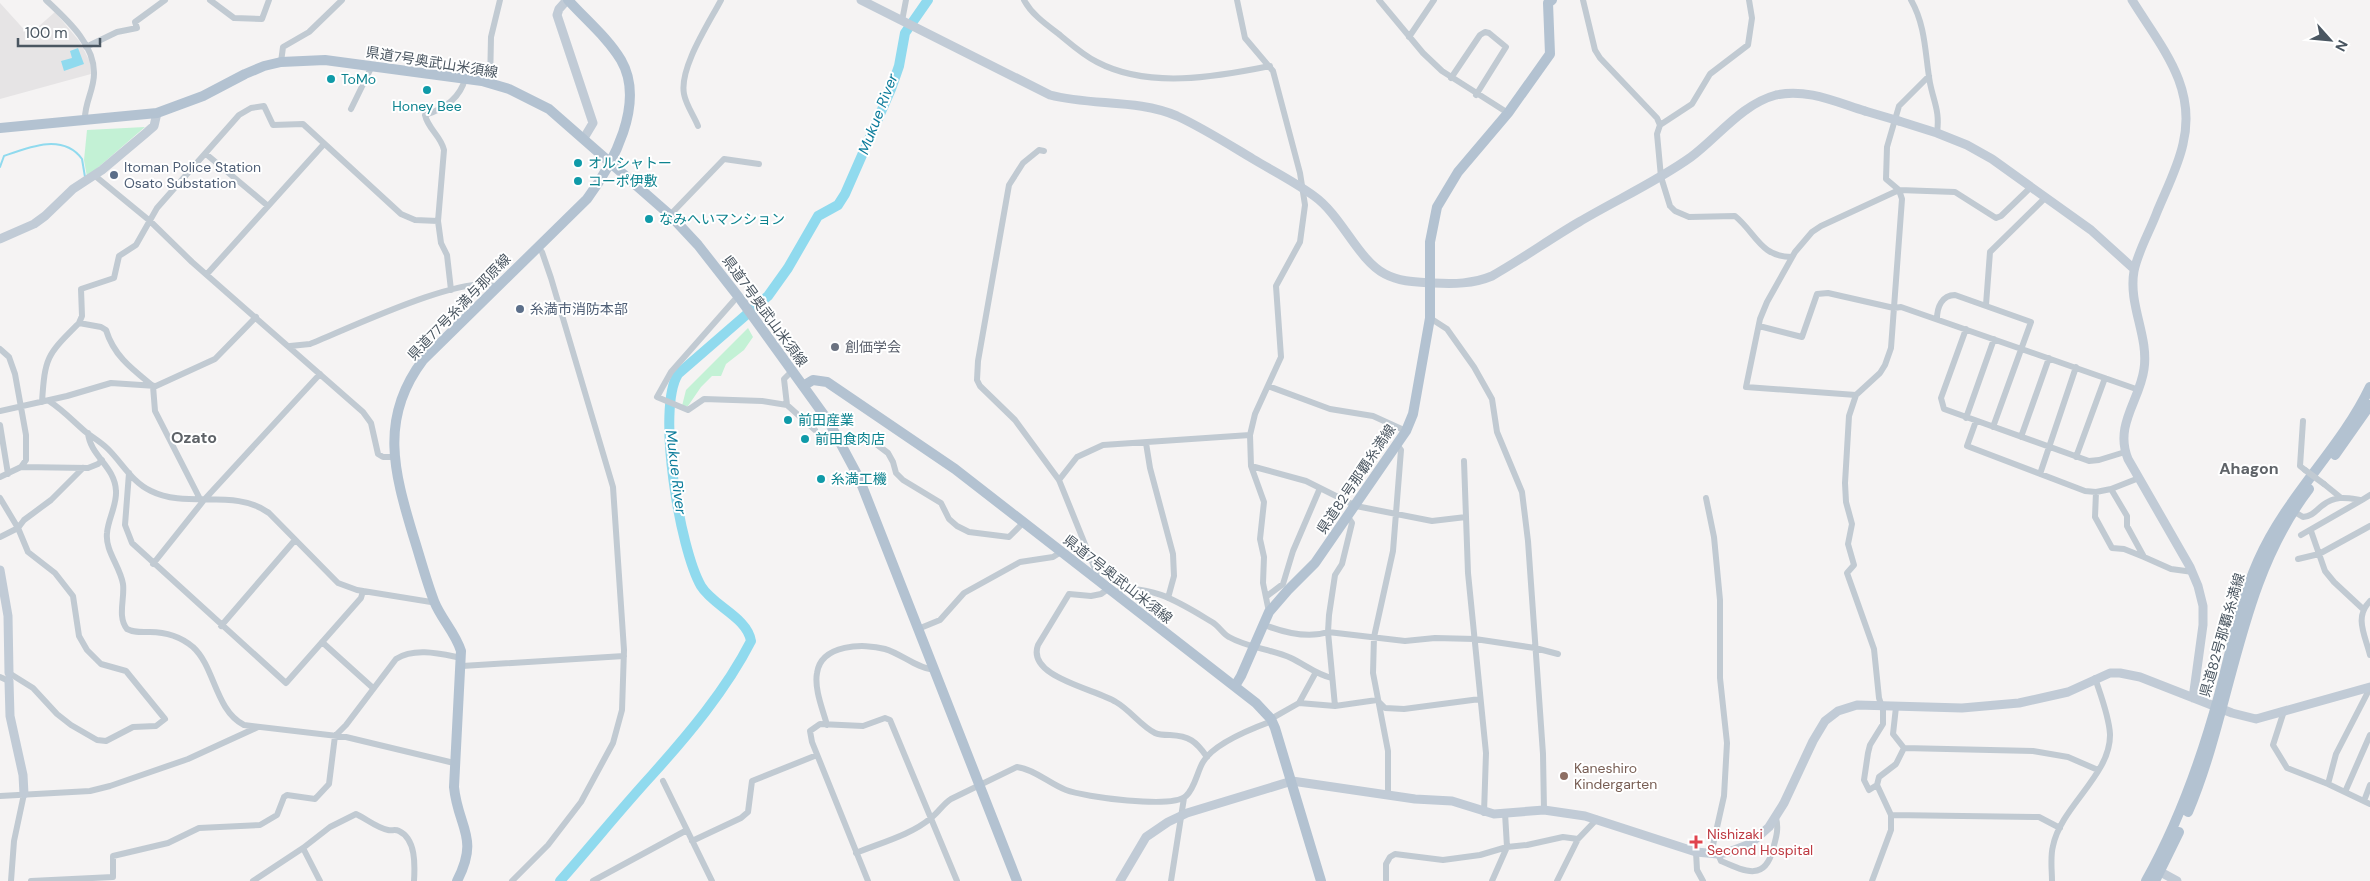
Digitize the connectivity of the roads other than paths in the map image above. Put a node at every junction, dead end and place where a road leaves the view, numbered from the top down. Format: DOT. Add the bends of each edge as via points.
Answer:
graph roads {
  1 [pos="46,0"];
  2 [pos="166,0"];
  3 [pos="210,0"];
  4 [pos="269,0"];
  5 [pos="342,0"];
  6 [pos="500,0"];
  7 [pos="568,0"];
  8 [pos="721,0"];
  9 [pos="861,0"];
  10 [pos="906,0"];
  11 [pos="1024,0"];
  12 [pos="1236,0"];
  13 [pos="1379,0"];
  14 [pos="1434,0"];
  15 [pos="1552,0"];
  16 [pos="1583,0"];
  17 [pos="1749,0"];
  18 [pos="1911,0"];
  19 [pos="2132,0"];
  20 [pos="902,21"];
  21 [pos="1409,37"];
  22 [pos="86,47"];
  23 [pos="281,62"];
  24 [pos="372,66"];
  25 [pos="1270,66"];
  26 [pos="1929,76"];
  27 [pos="1451,78"];
  28 [pos="465,79"];
  29 [pos="490,84"];
  30 [pos="1476,95"];
  31 [pos="351,110"];
  32 [pos="157,113"];
  33 [pos="1508,113"];
  34 [pos="85,120"];
  35 [pos="1660,125"];
  36 [pos="698,126"];
  37 [pos="0,128"];
  38 [pos="1936,132"];
  39 [pos="584,138"];
  40 [pos="324,144"];
  41 [pos="1044,151"];
  42 [pos="206,154"];
  43 [pos="609,161"];
  44 [pos="759,164"];
  45 [pos="94,175"];
  46 [pos="1660,177"];
  47 [pos="2031,187"];
  48 [pos="1303,188"];
  49 [pos="1899,190"];
  50 [pos="2046,197"];
  51 [pos="268,206"];
  52 [pos="670,215"];
  53 [pos="150,221"];
  54 [pos="438,221"];
  55 [pos="0,239"];
  56 [pos="538,247"];
  57 [pos="1792,257"];
  58 [pos="2134,269"];
  59 [pos="207,274"];
  60 [pos="1429,283"];
  61 [pos="496,287"];
  62 [pos="451,290"];
  63 [pos="739,298"];
  64 [pos="1986,305"];
  65 [pos="1894,308"];
  66 [pos="256,317"];
  67 [pos="1430,318"];
  68 [pos="1937,319"];
  69 [pos="79,323"];
  70 [pos="1759,326"];
  71 [pos="1966,329"];
  72 [pos="1994,339"];
  73 [pos="290,346"];
  74 [pos="2021,348"];
  75 [pos="0,349"];
  76 [pos="2049,358"];
  77 [pos="2076,367"];
  78 [pos="792,371"];
  79 [pos="320,374"];
  80 [pos="2105,378"];
  81 [pos="153,386"];
  82 [pos="803,386"];
  83 [pos="1268,386"];
  84 [pos="2370,387"];
  85 [pos="2139,390"];
  86 [pos="1856,395"];
  87 [pos="45,401"];
  88 [pos="787,405"];
  89 [pos="2370,405"];
  90 [pos="20,406"];
  91 [pos="0,411"];
  92 [pos="1966,418"];
  93 [pos="1976,421"];
  94 [pos="2303,421"];
  95 [pos="0,425"];
  96 [pos="1993,427"];
  97 [pos="815,430"];
  98 [pos="1406,431"];
  99 [pos="88,433"];
  100 [pos="1250,435"];
  101 [pos="2021,437"];
  102 [pos="1146,443"];
  103 [pos="842,444"];
  104 [pos="1398,446"];
  105 [pos="2049,447"];
  106 [pos="2125,452"];
  107 [pos="394,457"];
  108 [pos="2076,457"];
  109 [pos="102,460"];
  110 [pos="1464,460"];
  111 [pos="1250,466"];
  112 [pos="21,467"];
  113 [pos="83,468"];
  114 [pos="130,472"];
  115 [pos="8,474"];
  116 [pos="2040,474"];
  117 [pos="0,477"];
  118 [pos="2139,478"];
  119 [pos="1058,480"];
  120 [pos="1320,488"];
  121 [pos="2111,489"];
  122 [pos="2096,492"];
  123 [pos="2370,495"];
  124 [pos="2340,497"];
  125 [pos="0,498"];
  126 [pos="1706,498"];
  127 [pos="202,500"];
  128 [pos="2362,500"];
  129 [pos="1356,506"];
  130 [pos="2293,511"];
  131 [pos="1395,512"];
  132 [pos="1466,517"];
  133 [pos="1348,518"];
  134 [pos="1024,522"];
  135 [pos="2370,526"];
  136 [pos="18,528"];
  137 [pos="2311,531"];
  138 [pos="2301,535"];
  139 [pos="0,537"];
  140 [pos="295,540"];
  141 [pos="1061,552"];
  142 [pos="2319,554"];
  143 [pos="2144,557"];
  144 [pos="2298,559"];
  145 [pos="153,564"];
  146 [pos="0,570"];
  147 [pos="2192,572"];
  148 [pos="1094,578"];
  149 [pos="1285,587"];
  150 [pos="363,591"];
  151 [pos="1111,591"];
  152 [pos="1267,596"];
  153 [pos="1168,598"];
  154 [pos="434,601"];
  155 [pos="2370,601"];
  156 [pos="2363,608"];
  157 [pos="1269,612"];
  158 [pos="1262,624"];
  159 [pos="221,626"];
  160 [pos="918,629"];
  161 [pos="1328,632"];
  162 [pos="1374,637"];
  163 [pos="1475,639"];
  164 [pos="322,642"];
  165 [pos="1253,646"];
  166 [pos="1534,648"];
  167 [pos="1558,654"];
  168 [pos="2370,655"];
  169 [pos="624,656"];
  170 [pos="462,662"];
  171 [pos="934,670"];
  172 [pos="1316,672"];
  173 [pos="6,677"];
  174 [pos="1332,678"];
  175 [pos="2095,678"];
  176 [pos="1235,686"];
  177 [pos="2370,687"];
  178 [pos="373,688"];
  179 [pos="2194,698"];
  180 [pos="1480,699"];
  181 [pos="1377,700"];
  182 [pos="1298,704"];
  183 [pos="1335,706"];
  184 [pos="1881,706"];
  185 [pos="1896,706"];
  186 [pos="2219,708"];
  187 [pos="2284,711"];
  188 [pos="1271,720"];
  189 [pos="827,725"];
  190 [pos="258,727"];
  191 [pos="2370,735"];
  192 [pos="335,736"];
  193 [pos="1904,748"];
  194 [pos="817,756"];
  195 [pos="1207,757"];
  196 [pos="454,763"];
  197 [pos="2098,770"];
  198 [pos="664,781"];
  199 [pos="1292,781"];
  200 [pos="2328,784"];
  201 [pos="980,785"];
  202 [pos="1877,785"];
  203 [pos="2370,785"];
  204 [pos="2345,792"];
  205 [pos="24,794"];
  206 [pos="1388,795"];
  207 [pos="0,796"];
  208 [pos="1184,798"];
  209 [pos="2367,803"];
  210 [pos="1544,810"];
  211 [pos="1484,813"];
  212 [pos="1505,813"];
  213 [pos="1891,815"];
  214 [pos="1180,816"];
  215 [pos="931,818"];
  216 [pos="1776,818"];
  217 [pos="1597,819"];
  218 [pos="2060,828"];
  219 [pos="686,830"];
  220 [pos="1578,839"];
  221 [pos="692,841"];
  222 [pos="1507,846"];
  223 [pos="303,848"];
  224 [pos="856,852"];
  225 [pos="1696,852"];
  226 [pos="1715,854"];
  227 [pos="2156,874"];
  228 [pos="11,881"];
  229 [pos="31,881"];
  230 [pos="254,881"];
  231 [pos="320,881"];
  232 [pos="414,881"];
  233 [pos="457,881"];
  234 [pos="512,881"];
  235 [pos="593,881"];
  236 [pos="712,881"];
  237 [pos="868,881"];
  238 [pos="957,881"];
  239 [pos="1017,881"];
  240 [pos="1120,881"];
  241 [pos="1172,881"];
  242 [pos="1321,881"];
  243 [pos="1386,881"];
  244 [pos="1492,881"];
  245 [pos="1557,881"];
  246 [pos="1703,881"];
  247 [pos="1872,881"];
  248 [pos="2052,881"];
  249 [pos="2146,881"];
  250 [pos="2177,881"];
  1 -- 22 [label="street" via="72,26"];
  2 -- 22 [label="street" via="136,22 137,28 117,32"];
  3 -- 4 [label="street" via="234,18 262,20"];
  5 -- 23 [label="street" via="309,32 283,47"];
  6 -- 29 [label="street" via="491,37"];
  7 -- 39 [label="street" via="558,9 557,16 593,123"];
  7 -- 43 [label="main road, 県道77号糸満与那原線" via="608,41 621,60 629,81 629,115"];
  8 -- 36 [label="street" via="684,81 684,95"];
  9 -- 20 [label="street"];
  10 -- 20 [label="street"];
  11 -- 25 [label="street" via="1033,12 1084,54 1116,70 1147,76 1203,77"];
  12 -- 25 [label="street" via="1245,38"];
  13 -- 21 [label="street"];
  14 -- 21 [label="street"];
  15 -- 33 [label="main road, 県道82号那覇糸満線" via="1547,11 1550,54"];
  16 -- 35 [label="street" via="1595,50"];
  17 -- 35 [label="street" via="1752,18 1748,45 1710,74 1692,104"];
  18 -- 26 [label="street" via="1923,30"];
  19 -- 58 [label="street" via="2177,74 2183,88 2187,119 2182,147"];
  20 -- 48 [label="street" via="1050,95 1084,102 1141,106 1175,115"];
  21 -- 27 [label="street"];
  22 -- 34 [label="street" via="94,75 84,112"];
  23 -- 24 [label="main road, 県道7号奥武山米須線" via="325,60"];
  23 -- 32 [label="main road, 県道7号奥武山米須線" via="245,74 203,96"];
  24 -- 28 [label="main road, 県道7号奥武山米須線"];
  24 -- 31 [label="street"];
  25 -- 48 [label="street"];
  26 -- 38 [label="street" via="1939,116"];
  26 -- 49 [label="street" via="1899,106 1887,147 1886,179"];
  27 -- 30 [label="street"];
  27 -- 30 [label="street" via="1480,35 1489,33 1506,47"];
  28 -- 29 [label="main road, 県道7号奥武山米須線"];
  28 -- 54 [label="street" via="454,99 425,115 430,128 442,141 444,150"];
  29 -- 39 [label="main road, 県道7号奥武山米須線" via="509,88 539,103"];
  30 -- 33 [label="street"];
  32 -- 34 [label="main road, 県道7号奥武山米須線"];
  32 -- 45 [label="street" via="154,126"];
  33 -- 60 [label="main road, 県道82号那覇糸満線" via="1458,172 1437,207 1431,230"];
  34 -- 37 [label="main road, 県道7号奥武山米須線"];
  35 -- 46 [label="street" via="1657,134"];
  38 -- 46 [label="street, bridge" via="1804,94 1790,93 1764,99 1749,108 1692,156"];
  38 -- 47 [label="street" via="1992,159"];
  39 -- 43 [label="main road, 県道7号奥武山米須線"];
  40 -- 42 [label="street" via="303,124 273,125 266,109 260,106 242,112"];
  40 -- 51 [label="street"];
  40 -- 54 [label="street" via="402,214 415,220"];
  41 -- 119 [label="street" via="1039,150 1023,163 1009,185 977,380 1015,420"];
  42 -- 51 [label="street"];
  42 -- 53 [label="street" via="157,208"];
  43 -- 52 [label="main road, 県道7号奥武山米須線"];
  43 -- 56 [label="main road, 県道77号糸満与那原線" via="587,198"];
  44 -- 52 [label="street" via="724,159"];
  45 -- 53 [label="street"];
  45 -- 55 [label="street" via="34,224"];
  46 -- 57 [label="street" via="1670,206 1675,211 1689,218 1735,216 1764,249 1782,257"];
  46 -- 60 [label="street" via="1578,222 1492,276 1458,284"];
  47 -- 49 [label="street" via="1996,218 1955,192"];
  47 -- 50 [label="street"];
  48 -- 60 [label="street" via="1334,214 1374,266 1384,274"];
  48 -- 83 [label="street" via="1305,205 1300,242 1276,286 1282,349"];
  49 -- 57 [label="street" via="1820,226"];
  49 -- 65 [label="street" via="1902,199"];
  50 -- 58 [label="street"];
  50 -- 64 [label="street" via="1990,252"];
  51 -- 59 [label="street"];
  52 -- 63 [label="main road, 県道7号奥武山米須線"];
  53 -- 59 [label="street"];
  53 -- 69 [label="street" via="136,245 119,256 114,278 81,288 82,316"];
  54 -- 62 [label="street" via="447,255"];
  56 -- 61 [label="main road, 県道77号糸満与那原線"];
  56 -- 169 [label="street" via="551,278 613,487"];
  57 -- 70 [label="street" via="1767,302"];
  58 -- 85 [label="street" via="2134,300 2145,355"];
  59 -- 66 [label="street"];
  60 -- 67 [label="main road, 県道82号那覇糸満線"];
  61 -- 62 [label="street" via="480,284"];
  61 -- 107 [label="main road, 県道77号糸満与那原線" via="416,370 398,412"];
  62 -- 73 [label="street" via="310,344"];
  63 -- 78 [label="main road, 県道7号奥武山米須線"];
  63 -- 88 [label="street" via="671,372 657,397 688,410 704,399"];
  64 -- 68 [label="street" via="1948,295 1943,298"];
  64 -- 74 [label="street" via="2031,322"];
  65 -- 68 [label="street" via="1902,307"];
  65 -- 70 [label="street" via="1821,292 1817,294 1802,337"];
  65 -- 86 [label="street" via="1888,358 1880,372"];
  66 -- 73 [label="street"];
  66 -- 81 [label="street" via="215,359"];
  67 -- 98 [label="main road, 県道82号那覇糸満線" via="1413,414"];
  67 -- 166 [label="street" via="1447,329 1492,400 1497,432 1522,492"];
  68 -- 71 [label="street"];
  69 -- 81 [label="street" via="106,330 111,345"];
  69 -- 87 [label="street" via="52,350 45,367"];
  70 -- 86 [label="street" via="1746,387"];
  71 -- 72 [label="street"];
  71 -- 92 [label="street" via="1941,398 1946,411"];
  72 -- 74 [label="street"];
  72 -- 92 [label="street"];
  73 -- 79 [label="street"];
  74 -- 76 [label="street"];
  74 -- 96 [label="street"];
  75 -- 90 [label="street" via="9,357 15,374"];
  76 -- 77 [label="street"];
  76 -- 101 [label="street"];
  77 -- 80 [label="street"];
  77 -- 105 [label="street"];
  78 -- 82 [label="main road, 県道7号奥武山米須線"];
  78 -- 88 [label="street" via="784,379"];
  79 -- 107 [label="street" via="368,417 378,454"];
  79 -- 127 [label="street"];
  80 -- 85 [label="street"];
  80 -- 108 [label="street"];
  81 -- 87 [label="street" via="111,383"];
  81 -- 127 [label="street" via="155,411"];
  82 -- 103 [label="main road, 県道7号奥武山米須線"];
  82 -- 134 [label="main road, 県道7号奥武山米須線" via="813,380 827,382 955,469"];
  83 -- 98 [label="street" via="1330,408 1373,416"];
  83 -- 100 [label="street" via="1255,414"];
  84 -- 186 [label="main road, 県道82号那覇糸満線" via="2334,445 2282,514 2265,546 2245,596"];
  85 -- 106 [label="street" via="2124,427"];
  86 -- 184 [label="street" via="1849,416 1846,447 1846,502 1852,524 1848,544 1854,565 1847,573 1874,649"];
  87 -- 90 [label="street"];
  87 -- 99 [label="street"];
  88 -- 97 [label="street"];
  89 -- 130 [label="main road, 県道82号那覇糸満線"];
  90 -- 91 [label="street"];
  90 -- 112 [label="street" via="27,448 26,460"];
  92 -- 93 [label="street"];
  93 -- 96 [label="street"];
  93 -- 116 [label="street" via="1967,446"];
  94 -- 124 [label="street, bridge" via="2300,466"];
  95 -- 115 [label="street"];
  96 -- 101 [label="street"];
  98 -- 104 [label="main road, 県道82号那覇糸満線"];
  99 -- 109 [label="street" via="91,447"];
  99 -- 114 [label="street"];
  100 -- 102 [label="street"];
  100 -- 111 [label="street"];
  101 -- 105 [label="street"];
  102 -- 119 [label="street" via="1103,445 1090,449 1077,457"];
  102 -- 153 [label="street" via="1172,554 1174,576"];
  103 -- 134 [label="street" via="858,436 867,437 888,453 896,473 903,480 941,503 949,519 968,532 1009,537"];
  103 -- 160 [label="main road, 県道7号奥武山米須線" via="859,478"];
  104 -- 129 [label="main road, 県道82号那覇糸満線"];
  104 -- 131 [label="street" via="1401,450"];
  105 -- 108 [label="street"];
  105 -- 116 [label="street"];
  106 -- 108 [label="street" via="2099,460"];
  106 -- 118 [label="street"];
  107 -- 154 [label="main road, 県道77号糸満与那原線" via="399,488"];
  109 -- 113 [label="street"];
  109 -- 190 [label="street" via="112,476 116,491 106,532 122,582 125,627 136,632 168,633 190,645 200,656 231,715 244,725"];
  110 -- 132 [label="street"];
  111 -- 120 [label="street"];
  111 -- 152 [label="street" via="1264,502 1260,539"];
  112 -- 113 [label="street"];
  112 -- 115 [label="street"];
  113 -- 136 [label="street"];
  114 -- 127 [label="street" via="132,479 155,493"];
  114 -- 145 [label="street" via="125,509 127,535"];
  115 -- 117 [label="street"];
  116 -- 122 [label="street" via="2074,488"];
  118 -- 121 [label="street"];
  118 -- 147 [label="street"];
  119 -- 148 [label="street" via="1097,574"];
  120 -- 129 [label="street"];
  120 -- 149 [label="street" via="1292,551"];
  121 -- 122 [label="street"];
  121 -- 143 [label="street" via="2127,516 2127,526"];
  122 -- 143 [label="street" via="2095,517 2112,548"];
  123 -- 128 [label="street"];
  124 -- 128 [label="street"];
  124 -- 130 [label="street" via="2310,516 2303,517"];
  125 -- 136 [label="street"];
  126 -- 226 [label="street" via="1714,537 1720,600 1720,678 1727,743 1724,796"];
  127 -- 140 [label="street" via="255,505 269,513"];
  127 -- 145 [label="street"];
  128 -- 137 [label="street"];
  129 -- 131 [label="street"];
  129 -- 133 [label="main road, 県道82号那覇糸満線"];
  130 -- 186 [label="main road, 県道82号那覇糸満線" via="2271,549 2257,583"];
  131 -- 132 [label="street" via="1432,521"];
  131 -- 162 [label="street" via="1393,551"];
  132 -- 163 [label="street"];
  133 -- 149 [label="main road, 県道82号那覇糸満線" via="1315,563"];
  133 -- 161 [label="street" via="1352,523 1342,564 1335,575"];
  134 -- 141 [label="main road, 県道7号奥武山米須線"];
  135 -- 142 [label="street"];
  136 -- 139 [label="street"];
  136 -- 173 [label="street" via="28,552 55,573 73,596 79,636 87,650 101,664 126,671 165,719 156,726 132,727 106,741 97,740 57,714 33,688"];
  137 -- 138 [label="street"];
  137 -- 142 [label="street"];
  140 -- 150 [label="street" via="338,583"];
  140 -- 159 [label="street"];
  141 -- 148 [label="main road, 県道7号奥武山米須線"];
  141 -- 160 [label="street" via="1020,562 964,593 940,620"];
  142 -- 144 [label="street"];
  142 -- 156 [label="street" via="2334,582"];
  143 -- 147 [label="street" via="2171,569"];
  145 -- 159 [label="street"];
  146 -- 173 [label="street" via="8,616"];
  147 -- 179 [label="street" via="2202,606"];
  148 -- 151 [label="main road, 県道7号奥武山米須線"];
  149 -- 152 [label="street"];
  149 -- 157 [label="main road, 県道82号那覇糸満線"];
  150 -- 154 [label="street"];
  150 -- 164 [label="street" via="361,598"];
  151 -- 153 [label="street" via="1140,590"];
  151 -- 176 [label="main road, 県道7号奥武山米須線"];
  151 -- 195 [label="street" via="1091,596 1069,594 1038,645 1035,652 1038,661 1052,675 1095,690 1115,701 1156,734 1194,740"];
  152 -- 157 [label="street"];
  153 -- 165 [label="street" via="1214,623 1227,636"];
  154 -- 170 [label="main road, 県道77号糸満与那原線" via="457,638"];
  155 -- 156 [label="street"];
  156 -- 168 [label="street" via="2360,616"];
  157 -- 158 [label="main road, 県道82号那覇糸満線"];
  158 -- 161 [label="street" via="1284,632"];
  158 -- 165 [label="main road, 県道82号那覇糸満線"];
  159 -- 164 [label="street" via="286,683"];
  160 -- 171 [label="main road, 県道7号奥武山米須線"];
  161 -- 162 [label="street"];
  161 -- 174 [label="street"];
  162 -- 163 [label="street" via="1405,641"];
  162 -- 181 [label="street" via="1373,673"];
  163 -- 166 [label="street"];
  163 -- 180 [label="street"];
  164 -- 178 [label="street"];
  165 -- 172 [label="street" via="1290,658"];
  165 -- 176 [label="main road, 県道82号那覇糸満線"];
  166 -- 167 [label="street"];
  166 -- 210 [label="street"];
  169 -- 170 [label="street"];
  169 -- 234 [label="street" via="620,722 613,743 581,802 563,827"];
  170 -- 178 [label="street" via="417,652 406,654 389,666"];
  170 -- 196 [label="main road, 県道77号糸満与那原線"];
  171 -- 189 [label="street" via="924,669 886,649 872,646 845,646 835,650 822,661 817,672"];
  171 -- 201 [label="main road, 県道7号奥武山米須線"];
  172 -- 174 [label="street"];
  172 -- 182 [label="street"];
  173 -- 205 [label="street"];
  174 -- 183 [label="street"];
  175 -- 179 [label="street" via="2110,673 2130,674"];
  175 -- 185 [label="street" via="2068,692 2019,702 1962,708"];
  175 -- 197 [label="street" via="2110,735 2107,753"];
  176 -- 188 [label="main road, 県道7号奥武山米須線"];
  177 -- 187 [label="street"];
  177 -- 200 [label="street" via="2336,754"];
  178 -- 192 [label="street"];
  179 -- 186 [label="street"];
  180 -- 181 [label="street" via="1404,709 1385,708"];
  180 -- 211 [label="street" via="1486,754"];
  181 -- 183 [label="street"];
  181 -- 206 [label="street" via="1388,751"];
  182 -- 183 [label="street"];
  182 -- 188 [label="street"];
  184 -- 185 [label="street"];
  184 -- 202 [label="street" via="1883,724 1870,745 1864,780 1869,790"];
  184 -- 216 [label="street" via="1847,707 1825,721"];
  185 -- 193 [label="street" via="1893,734"];
  186 -- 187 [label="street" via="2256,719"];
  186 -- 227 [label="main road, 県道82号那覇糸満線"];
  187 -- 200 [label="street" via="2273,745 2287,768"];
  188 -- 195 [label="street" via="1232,739"];
  188 -- 199 [label="main road, 県道7号奥武山米須線"];
  189 -- 194 [label="street" via="820,724 810,731"];
  189 -- 215 [label="street" via="863,726 885,718 890,720"];
  190 -- 192 [label="street"];
  190 -- 205 [label="street" via="188,759 110,786 90,791"];
  191 -- 204 [label="street"];
  192 -- 196 [label="street"];
  192 -- 229 [label="street" via="329,784 315,799 284,797 280,811 269,822 199,828 160,846 113,856 113,877"];
  193 -- 197 [label="street" via="2033,751 2068,757"];
  193 -- 202 [label="street" via="1896,764 1879,778"];
  194 -- 221 [label="street" via="752,781 748,812"];
  194 -- 224 [label="street"];
  195 -- 208 [label="street"];
  196 -- 233 [label="main road, 県道77号糸満与那原線" via="454,796 468,848"];
  197 -- 218 [label="street"];
  198 -- 219 [label="street"];
  199 -- 206 [label="street"];
  199 -- 214 [label="street"];
  199 -- 242 [label="main road, 県道7号奥武山米須線"];
  200 -- 204 [label="street"];
  201 -- 208 [label="street" via="1017,767 1084,795 1150,802"];
  201 -- 215 [label="street" via="944,804"];
  201 -- 239 [label="main road, 県道7号奥武山米須線"];
  202 -- 213 [label="street"];
  203 -- 209 [label="street"];
  204 -- 209 [label="street"];
  205 -- 207 [label="street"];
  205 -- 228 [label="street" via="14,841"];
  206 -- 211 [label="street" via="1452,802"];
  208 -- 214 [label="street"];
  210 -- 212 [label="street"];
  210 -- 217 [label="street"];
  211 -- 212 [label="street"];
  212 -- 222 [label="street"];
  213 -- 218 [label="street" via="2039,818"];
  213 -- 247 [label="street" via="1892,830"];
  214 -- 240 [label="street" via="1146,837"];
  214 -- 241 [label="street"];
  215 -- 224 [label="street" via="909,831"];
  215 -- 238 [label="street"];
  216 -- 226 [label="street" via="1750,844"];
  216 -- 226 [label="street" via="1778,826 1771,861 1762,872 1756,875 1748,873 1720,861"];
  217 -- 220 [label="street"];
  217 -- 225 [label="street"];
  218 -- 248 [label="street" via="2052,846"];
  219 -- 221 [label="street"];
  219 -- 235 [label="street"];
  220 -- 222 [label="street" via="1563,837"];
  220 -- 245 [label="street"];
  221 -- 236 [label="street"];
  222 -- 243 [label="street" via="1480,855 1443,860 1396,854 1386,864"];
  222 -- 244 [label="street"];
  223 -- 230 [label="street"];
  223 -- 231 [label="street"];
  223 -- 232 [label="street" via="330,827 356,814 406,835 414,857"];
  224 -- 237 [label="street"];
  225 -- 226 [label="street"];
  225 -- 246 [label="street"];
  227 -- 249 [label="main road, 県道82号那覇糸満線"];
  227 -- 250 [label="street"];
}
